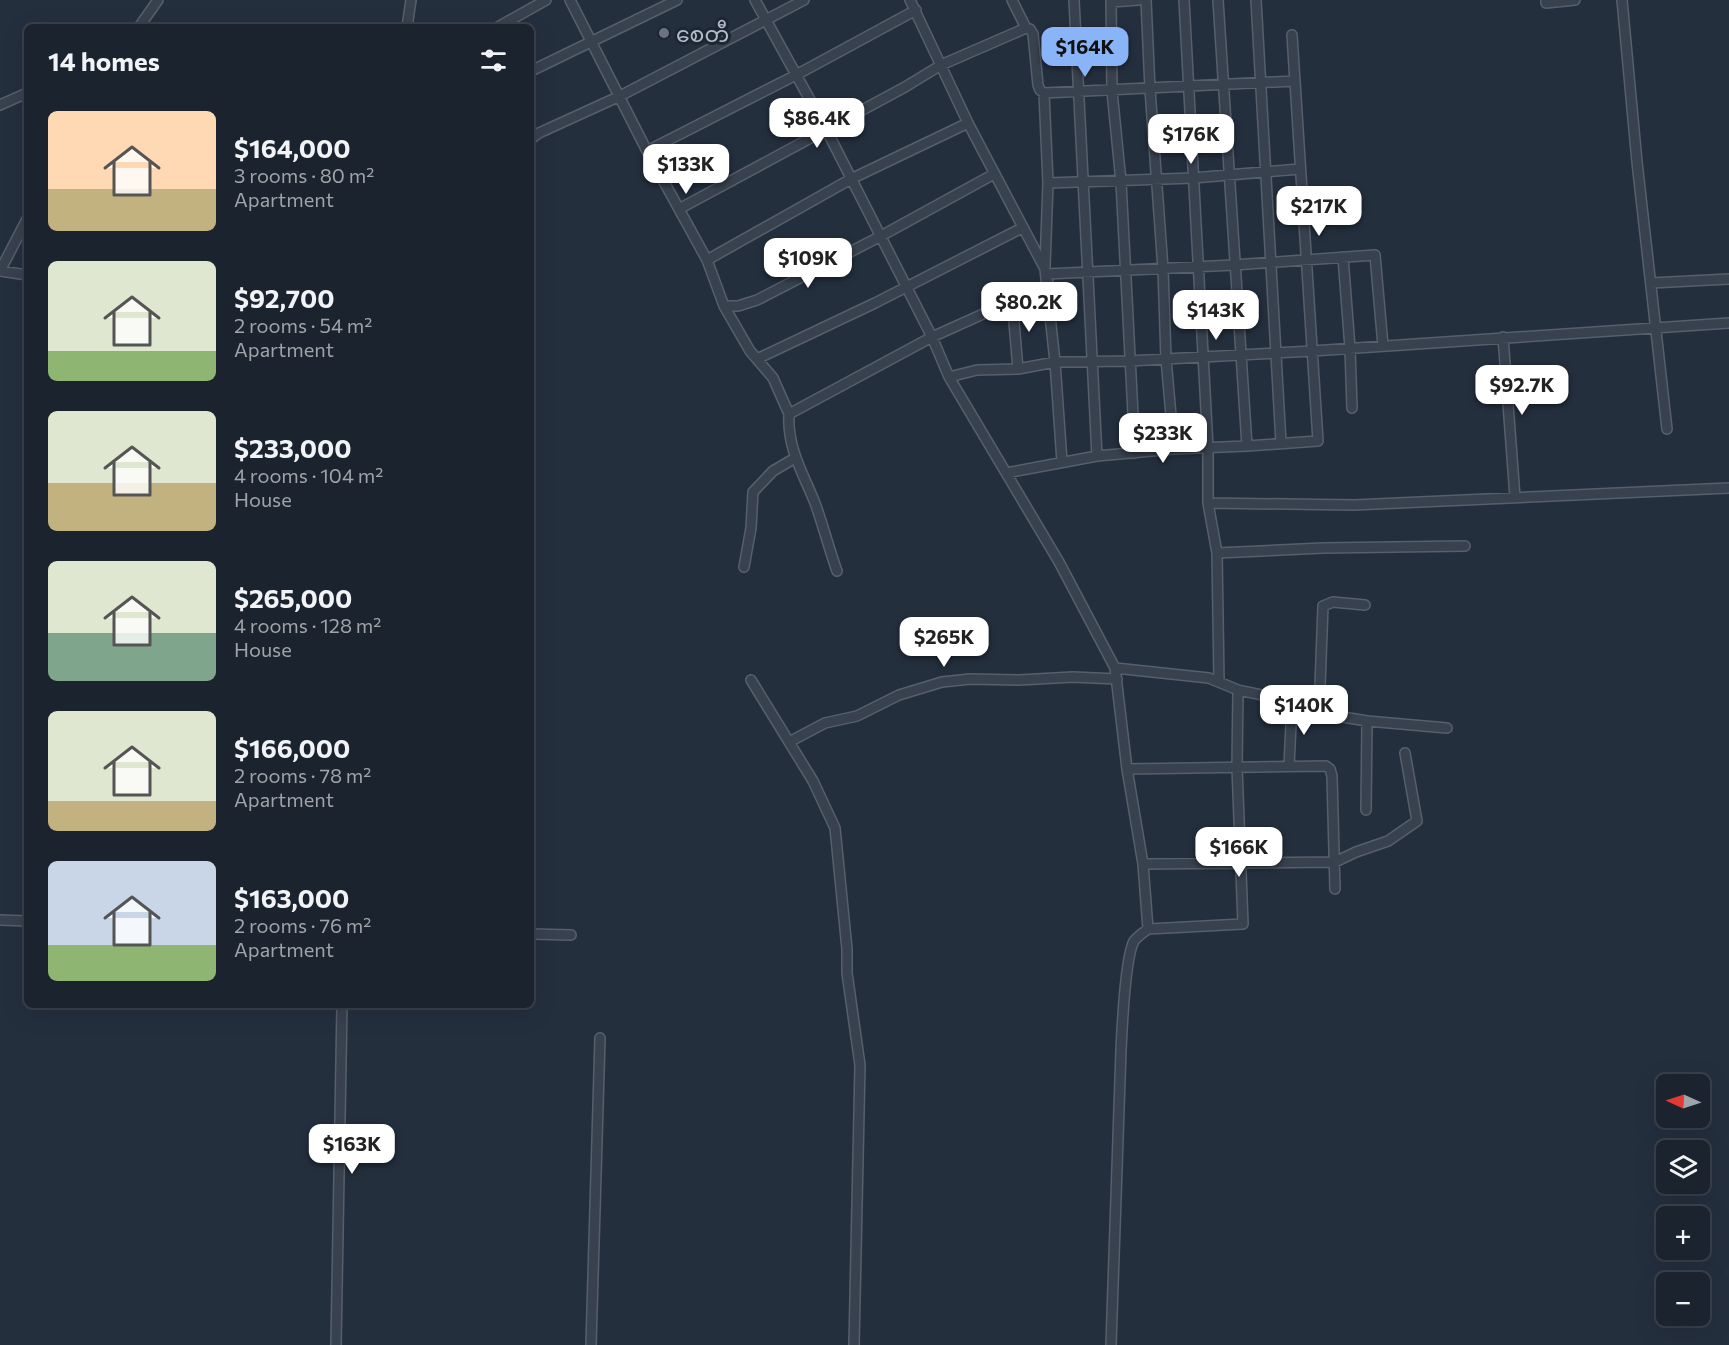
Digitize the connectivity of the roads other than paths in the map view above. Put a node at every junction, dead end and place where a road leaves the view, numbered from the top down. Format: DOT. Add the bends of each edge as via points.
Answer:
graph roads {
  1 [pos="158,0"];
  2 [pos="411,0"];
  3 [pos="546,0"];
  4 [pos="570,0"];
  5 [pos="677,0"];
  6 [pos="755,0"];
  7 [pos="804,0"];
  8 [pos="910,0"];
  9 [pos="1012,0"];
  10 [pos="1074,0"];
  11 [pos="1139,0"];
  12 [pos="1146,0"];
  13 [pos="1184,0"];
  14 [pos="1218,0"];
  15 [pos="1256,0"];
  16 [pos="1546,0"];
  17 [pos="1575,0"];
  18 [pos="1622,0"];
  19 [pos="1111,1"];
  20 [pos="916,10"];
  21 [pos="765,20"];
  22 [pos="141,24"];
  23 [pos="407,24"];
  24 [pos="503,24"];
  25 [pos="1026,28"];
  26 [pos="1292,35"];
  27 [pos="591,41"];
  28 [pos="941,66"];
  29 [pos="534,70"];
  30 [pos="796,75"];
  31 [pos="1295,81"];
  32 [pos="1260,84"];
  33 [pos="1224,86"];
  34 [pos="1187,87"];
  35 [pos="1149,89"];
  36 [pos="1112,91"];
  37 [pos="1077,92"];
  38 [pos="1044,93"];
  39 [pos="24,94"];
  40 [pos="620,96"];
  41 [pos="0,105"];
  42 [pos="968,123"];
  43 [pos="826,129"];
  44 [pos="534,137"];
  45 [pos="647,151"];
  46 [pos="1300,169"];
  47 [pos="1265,172"];
  48 [pos="994,174"];
  49 [pos="1228,176"];
  50 [pos="1193,178"];
  51 [pos="851,179"];
  52 [pos="1156,180"];
  53 [pos="1121,182"];
  54 [pos="1048,183"];
  55 [pos="1083,183"];
  56 [pos="679,209"];
  57 [pos="24,225"];
  58 [pos="1023,228"];
  59 [pos="881,236"];
  60 [pos="1343,257"];
  61 [pos="707,260"];
  62 [pos="1307,260"];
  63 [pos="1270,263"];
  64 [pos="1234,265"];
  65 [pos="1198,267"];
  66 [pos="1163,269"];
  67 [pos="0,271"];
  68 [pos="1124,271"];
  69 [pos="1088,273"];
  70 [pos="24,275"];
  71 [pos="1046,275"];
  72 [pos="1729,279"];
  73 [pos="1651,283"];
  74 [pos="906,286"];
  75 [pos="1012,299"];
  76 [pos="724,306"];
  77 [pos="1729,323"];
  78 [pos="1655,326"];
  79 [pos="932,337"];
  80 [pos="1503,337"];
  81 [pos="1383,346"];
  82 [pos="1350,348"];
  83 [pos="1312,351"];
  84 [pos="1276,353"];
  85 [pos="1240,355"];
  86 [pos="1203,357"];
  87 [pos="757,359"];
  88 [pos="1166,359"];
  89 [pos="1130,361"];
  90 [pos="1055,362"];
  91 [pos="1093,362"];
  92 [pos="1018,369"];
  93 [pos="949,376"];
  94 [pos="1352,408"];
  95 [pos="789,414"];
  96 [pos="1667,429"];
  97 [pos="1281,443"];
  98 [pos="1247,446"];
  99 [pos="1208,447"];
  100 [pos="1174,449"];
  101 [pos="1135,453"];
  102 [pos="1097,456"];
  103 [pos="795,458"];
  104 [pos="1062,462"];
  105 [pos="1006,473"];
  106 [pos="1729,488"];
  107 [pos="1515,497"];
  108 [pos="1208,503"];
  109 [pos="1465,546"];
  110 [pos="1217,553"];
  111 [pos="744,567"];
  112 [pos="837,571"];
  113 [pos="1365,604"];
  114 [pos="1115,668"];
  115 [pos="1117,679"];
  116 [pos="751,680"];
  117 [pos="1219,682"];
  118 [pos="1238,690"];
  119 [pos="1292,704"];
  120 [pos="1319,713"];
  121 [pos="1367,721"];
  122 [pos="1447,728"];
  123 [pos="789,742"];
  124 [pos="1405,753"];
  125 [pos="1289,766"];
  126 [pos="1237,767"];
  127 [pos="1127,769"];
  128 [pos="1366,810"];
  129 [pos="1335,862"];
  130 [pos="1143,864"];
  131 [pos="1241,865"];
  132 [pos="1335,889"];
  133 [pos="0,920"];
  134 [pos="24,921"];
  135 [pos="1148,929"];
  136 [pos="534,934"];
  137 [pos="572,935"];
  138 [pos="342,1008"];
  139 [pos="600,1038"];
  140 [pos="336,1345"];
  141 [pos="591,1345"];
  142 [pos="854,1345"];
  143 [pos="1111,1345"];
  1 -- 22 [label="street"];
  2 -- 23 [label="street"];
  3 -- 24 [label="street"];
  4 -- 27 [label="street"];
  5 -- 27 [label="street"];
  6 -- 21 [label="street"];
  7 -- 21 [label="street"];
  8 -- 20 [label="street"];
  9 -- 25 [label="street"];
  10 -- 37 [label="street"];
  11 -- 19 [label="street"];
  12 -- 35 [label="street"];
  13 -- 34 [label="street"];
  14 -- 33 [label="street"];
  15 -- 32 [label="street"];
  16 -- 17 [label="street"];
  18 -- 73 [label="street"];
  19 -- 36 [label="street"];
  20 -- 28 [label="street"];
  20 -- 30 [label="street"];
  21 -- 30 [label="street"];
  21 -- 40 [label="street"];
  25 -- 28 [label="street"];
  25 -- 38 [label="street" via="1033,34 1038,85"];
  26 -- 31 [label="street"];
  27 -- 29 [label="street"];
  27 -- 40 [label="street"];
  28 -- 42 [label="street"];
  28 -- 43 [label="street"];
  30 -- 43 [label="street"];
  30 -- 45 [label="street"];
  31 -- 32 [label="street"];
  31 -- 46 [label="street"];
  32 -- 33 [label="street"];
  32 -- 47 [label="street"];
  33 -- 34 [label="street"];
  33 -- 49 [label="street"];
  34 -- 35 [label="street"];
  34 -- 50 [label="street"];
  35 -- 36 [label="street"];
  35 -- 52 [label="street"];
  36 -- 37 [label="street"];
  36 -- 53 [label="street"];
  37 -- 38 [label="street"];
  37 -- 55 [label="street"];
  38 -- 54 [label="street"];
  39 -- 41 [label="street"];
  40 -- 44 [label="street"];
  40 -- 45 [label="street"];
  42 -- 48 [label="street"];
  42 -- 51 [label="street"];
  43 -- 51 [label="street"];
  43 -- 56 [label="street"];
  45 -- 56 [label="street"];
  46 -- 47 [label="street"];
  46 -- 62 [label="street"];
  47 -- 49 [label="street"];
  47 -- 63 [label="street"];
  48 -- 58 [label="street"];
  48 -- 59 [label="street"];
  49 -- 50 [label="street"];
  49 -- 64 [label="street"];
  50 -- 52 [label="street"];
  50 -- 65 [label="street"];
  51 -- 59 [label="street"];
  51 -- 61 [label="street"];
  52 -- 53 [label="street"];
  52 -- 66 [label="street"];
  53 -- 55 [label="street"];
  53 -- 68 [label="street"];
  54 -- 55 [label="street"];
  54 -- 71 [label="street"];
  55 -- 69 [label="street"];
  56 -- 61 [label="street"];
  57 -- 67 [label="street"];
  58 -- 71 [label="street"];
  58 -- 74 [label="street"];
  59 -- 74 [label="street"];
  59 -- 76 [label="street" via="757,300"];
  60 -- 62 [label="street"];
  60 -- 81 [label="street" via="1375,255"];
  60 -- 82 [label="street"];
  61 -- 76 [label="street"];
  62 -- 63 [label="street"];
  62 -- 83 [label="street"];
  63 -- 64 [label="street"];
  63 -- 84 [label="street"];
  64 -- 65 [label="street"];
  64 -- 85 [label="street"];
  65 -- 66 [label="street"];
  65 -- 86 [label="street"];
  66 -- 68 [label="street"];
  66 -- 88 [label="street"];
  67 -- 70 [label="street"];
  68 -- 69 [label="street"];
  68 -- 89 [label="street"];
  69 -- 71 [label="street"];
  69 -- 91 [label="street"];
  71 -- 75 [label="street" via="1042,287"];
  71 -- 90 [label="street"];
  72 -- 73 [label="street"];
  73 -- 78 [label="street"];
  74 -- 79 [label="street"];
  74 -- 87 [label="street"];
  75 -- 79 [label="street"];
  75 -- 92 [label="street"];
  76 -- 87 [label="street"];
  77 -- 78 [label="street"];
  78 -- 80 [label="street"];
  78 -- 96 [label="street"];
  79 -- 93 [label="street"];
  79 -- 95 [label="street"];
  80 -- 81 [label="street"];
  80 -- 107 [label="street"];
  81 -- 82 [label="street"];
  82 -- 83 [label="street"];
  82 -- 94 [label="street"];
  83 -- 84 [label="street"];
  83 -- 97 [label="street" via="1318,441"];
  84 -- 85 [label="street"];
  84 -- 97 [label="street"];
  85 -- 86 [label="street"];
  85 -- 98 [label="street"];
  86 -- 88 [label="street"];
  86 -- 99 [label="street"];
  87 -- 95 [label="street" via="773,378"];
  88 -- 89 [label="street"];
  88 -- 100 [label="street"];
  89 -- 91 [label="street"];
  89 -- 101 [label="street"];
  90 -- 91 [label="street"];
  90 -- 92 [label="street"];
  90 -- 104 [label="street"];
  91 -- 102 [label="street"];
  92 -- 93 [label="street" via="977,370"];
  93 -- 105 [label="street"];
  95 -- 103 [label="street" via="788,430"];
  97 -- 98 [label="street"];
  98 -- 99 [label="street"];
  99 -- 100 [label="street"];
  99 -- 108 [label="street"];
  100 -- 101 [label="street"];
  101 -- 102 [label="street"];
  102 -- 104 [label="street"];
  103 -- 111 [label="street" via="772,471 753,492"];
  103 -- 112 [label="street"];
  104 -- 105 [label="street"];
  105 -- 114 [label="street"];
  106 -- 107 [label="street"];
  107 -- 108 [label="street" via="1354,505"];
  108 -- 110 [label="street"];
  109 -- 110 [label="street"];
  110 -- 117 [label="street"];
  113 -- 120 [label="street" via="1333,602 1323,606"];
  114 -- 115 [label="street"];
  114 -- 117 [label="street"];
  115 -- 123 [label="street" via="942,682 899,695 857,716 825,723"];
  115 -- 127 [label="street"];
  116 -- 123 [label="street"];
  117 -- 118 [label="street"];
  118 -- 119 [label="street"];
  118 -- 126 [label="street"];
  119 -- 120 [label="street"];
  119 -- 125 [label="street"];
  120 -- 121 [label="street"];
  121 -- 122 [label="street"];
  121 -- 128 [label="street"];
  123 -- 142 [label="street" via="827,808 835,828 839,863 847,973 860,1065"];
  124 -- 129 [label="street" via="1417,821 1388,842"];
  125 -- 126 [label="street"];
  125 -- 129 [label="street" via="1330,769"];
  126 -- 127 [label="street"];
  126 -- 131 [label="street"];
  127 -- 130 [label="street"];
  129 -- 131 [label="street"];
  129 -- 132 [label="street"];
  130 -- 131 [label="street"];
  130 -- 135 [label="street"];
  131 -- 135 [label="street" via="1243,924"];
  133 -- 134 [label="street"];
  135 -- 143 [label="street" via="1134,941 1131,951 1122,1028"];
  136 -- 137 [label="street"];
  138 -- 140 [label="street"];
  139 -- 141 [label="street"];
}
